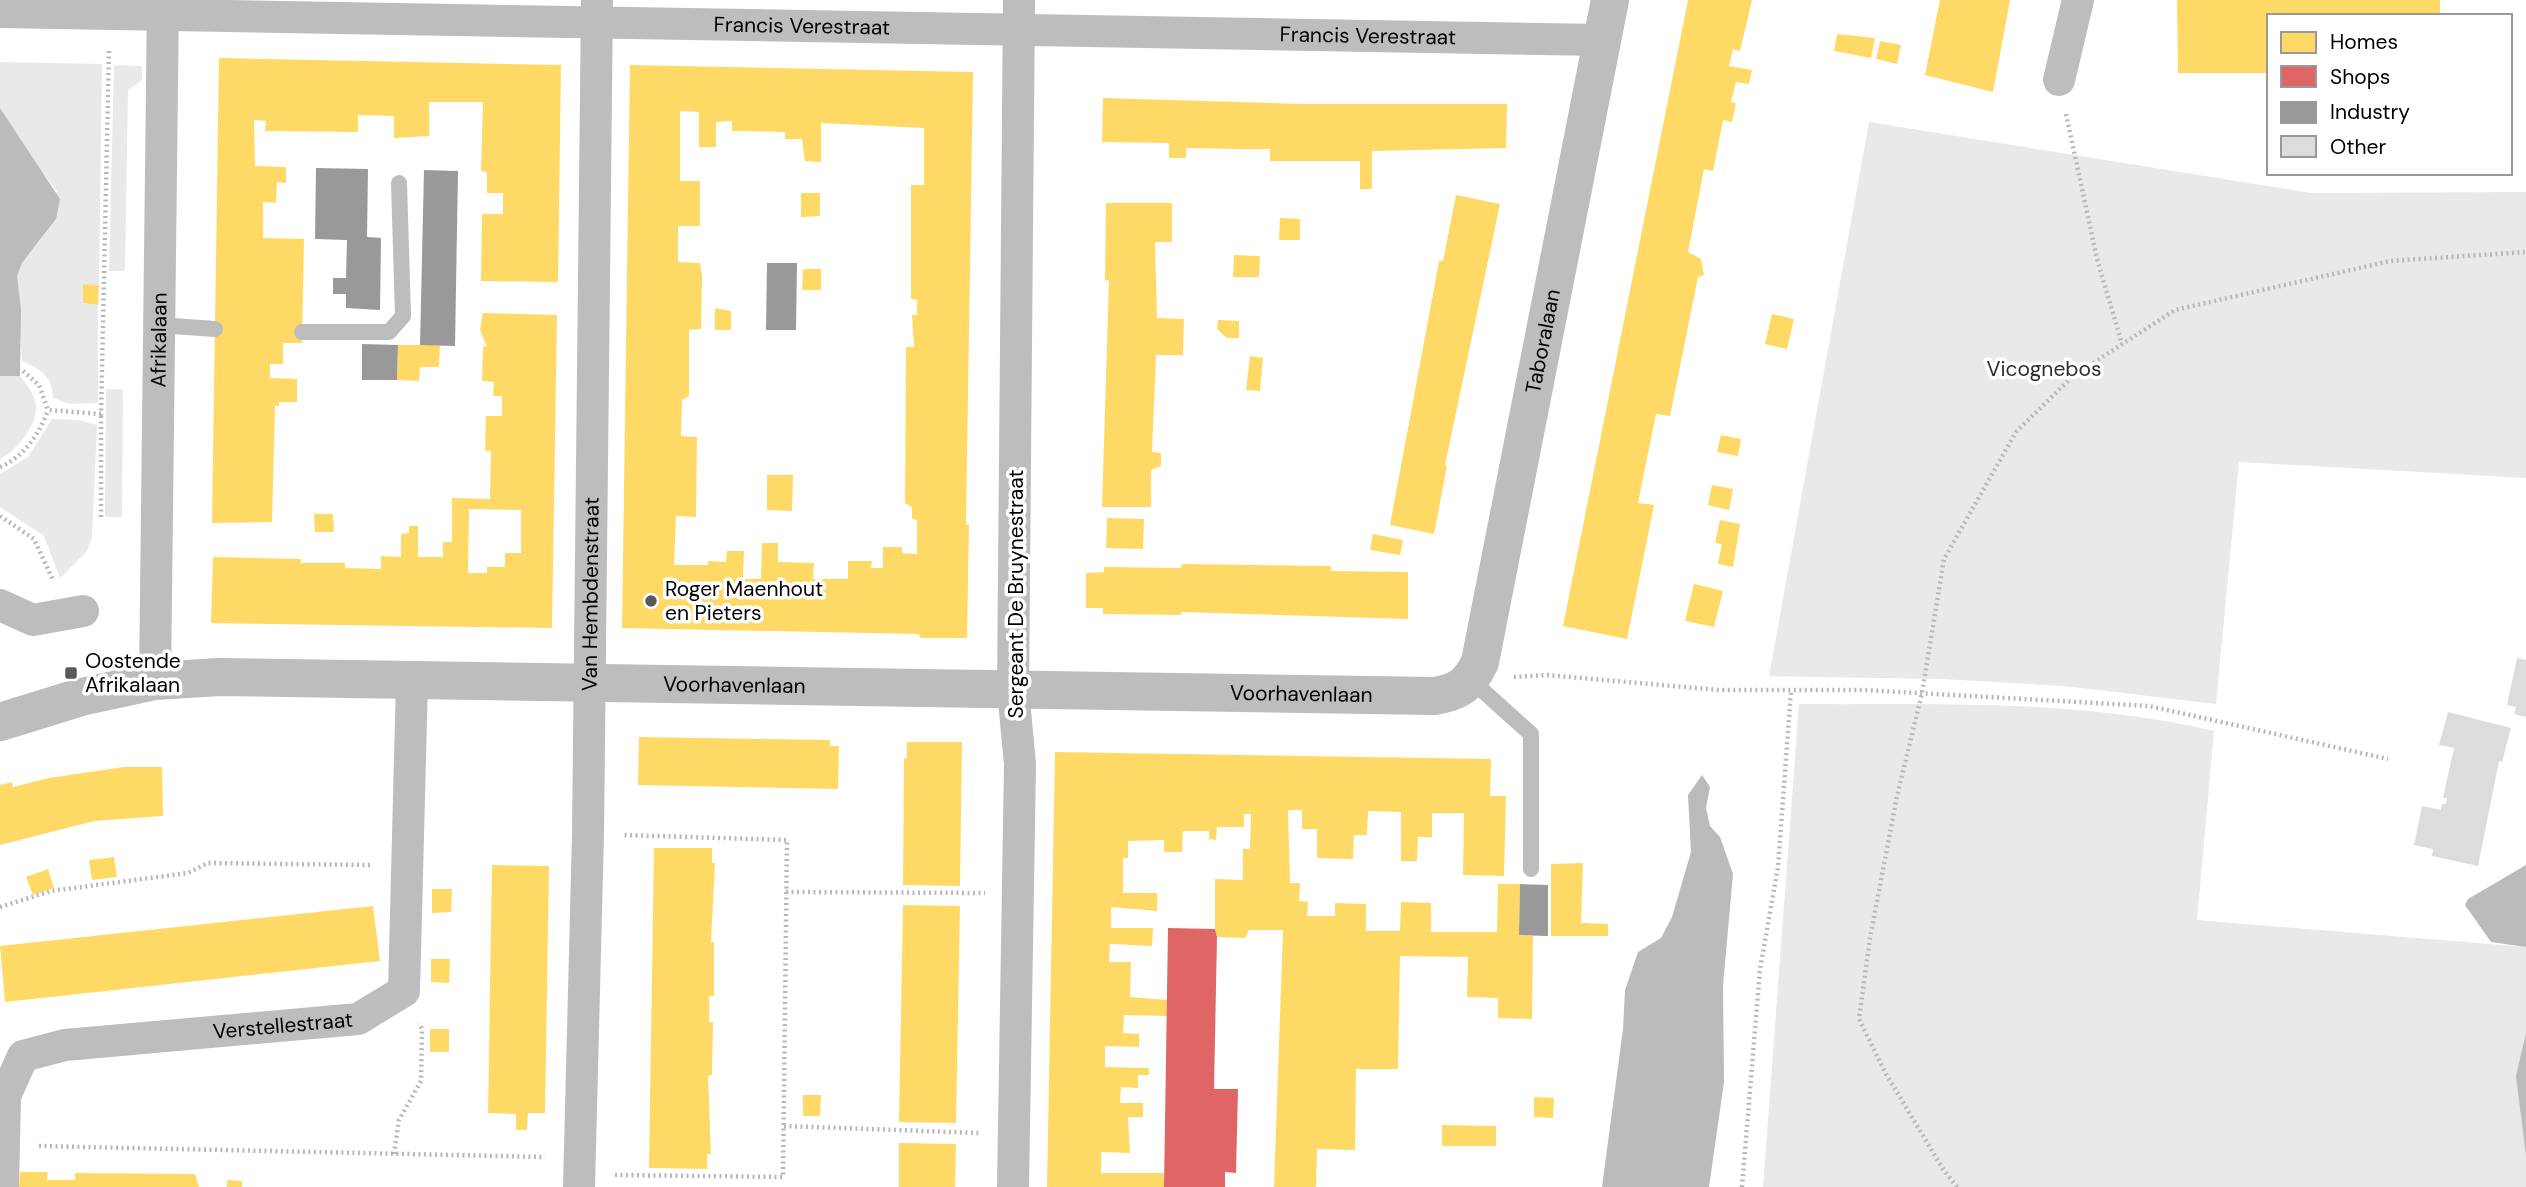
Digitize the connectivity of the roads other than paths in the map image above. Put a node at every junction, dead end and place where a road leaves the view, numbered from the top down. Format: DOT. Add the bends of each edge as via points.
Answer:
graph roads {
  1 [pos="1610,0"];
  2 [pos="2078,0"];
  3 [pos="163,7"];
  4 [pos="597,11"];
  5 [pos="0,12"];
  6 [pos="1019,14"];
  7 [pos="1602,40"];
  8 [pos="2059,80"];
  9 [pos="399,183"];
  10 [pos="159,325"];
  11 [pos="215,328"];
  12 [pos="302,332"];
  13 [pos="0,605"];
  14 [pos="83,611"];
  15 [pos="1471,680"];
  16 [pos="155,681"];
  17 [pos="412,681"];
  18 [pos="590,684"];
  19 [pos="1013,690"];
  20 [pos="0,722"];
  21 [pos="1531,869"];
  22 [pos="579,1173"];
  23 [pos="3,1187"];
  24 [pos="1013,1187"];
  1 -- 7 [label="street, Taboralaan"];
  2 -- 8 [label="street"];
  3 -- 4 [label="street, Francis Verestraat"];
  3 -- 5 [label="street, Francis Verestraat"];
  3 -- 10 [label="street, Afrikalaan"];
  4 -- 6 [label="street, Francis Verestraat"];
  4 -- 18 [label="street, Van Hembdenstraat"];
  6 -- 7 [label="street, Francis Verestraat"];
  6 -- 19 [label="street, Sergeant De Bruynestraat"];
  7 -- 15 [label="street, Taboralaan" via="1480,662"];
  9 -- 12 [label="lane" via="403,316 389,332"];
  10 -- 11 [label="lane"];
  10 -- 16 [label="street, Afrikalaan"];
  13 -- 14 [label="street" via="33,620"];
  15 -- 19 [label="street, Voorhavenlaan" via="1456,692 1434,696"];
  15 -- 21 [label="lane" via="1531,734"];
  16 -- 17 [label="street, Voorhavenlaan" via="219,677"];
  16 -- 20 [label="street, Voorhavenlaan"];
  17 -- 18 [label="street, Voorhavenlaan"];
  17 -- 23 [label="street, Verstellestraat" via="404,991 358,1019 65,1045 23,1056 5,1096"];
  18 -- 19 [label="street, Voorhavenlaan"];
  18 -- 22 [label="street, Van Hembdenstraat"];
  19 -- 24 [label="street, Sergeant De Bruynestraat" via="1020,764"];
}
